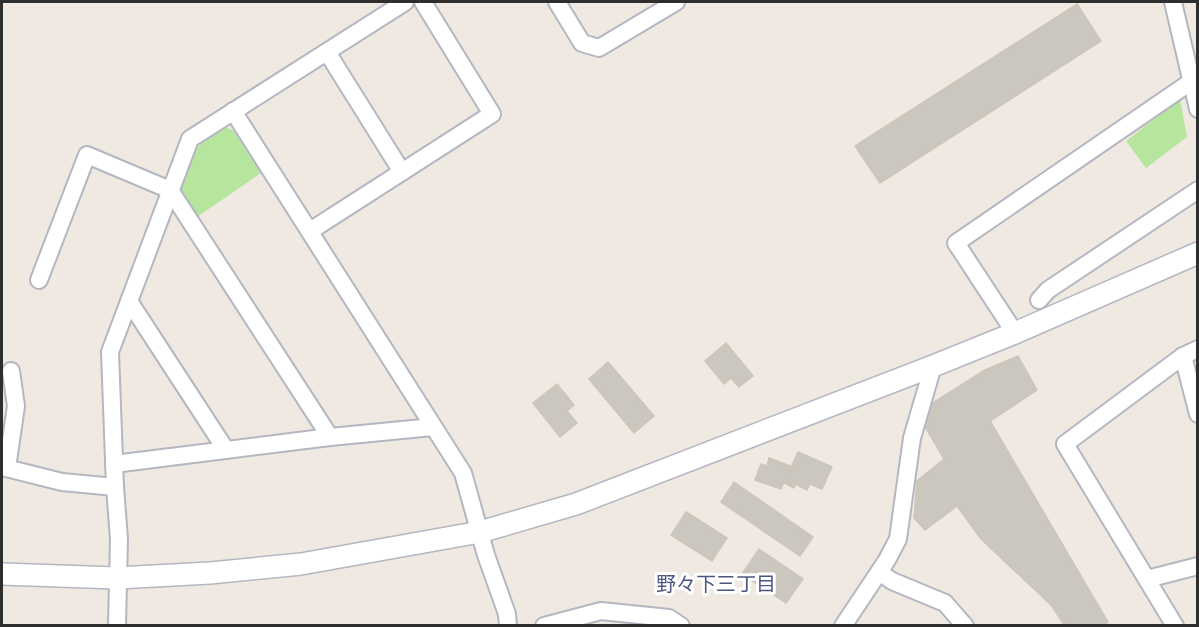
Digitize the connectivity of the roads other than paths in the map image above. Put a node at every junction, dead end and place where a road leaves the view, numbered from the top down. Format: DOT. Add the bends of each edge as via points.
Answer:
graph roads {
  1 [pos="405,2"];
  2 [pos="423,2"];
  3 [pos="557,2"];
  4 [pos="676,2"];
  5 [pos="1173,2"];
  6 [pos="327,52"];
  7 [pos="1194,84"];
  8 [pos="1197,109"];
  9 [pos="233,111"];
  10 [pos="402,172"];
  11 [pos="170,190"];
  12 [pos="1197,190"];
  13 [pos="310,231"];
  14 [pos="1197,253"];
  15 [pos="39,280"];
  16 [pos="1039,300"];
  17 [pos="129,301"];
  18 [pos="1014,333"];
  19 [pos="1190,353"];
  20 [pos="933,366"];
  21 [pos="11,371"];
  22 [pos="1197,414"];
  23 [pos="433,427"];
  24 [pos="330,437"];
  25 [pos="226,450"];
  26 [pos="114,464"];
  27 [pos="4,468"];
  28 [pos="114,487"];
  29 [pos="480,532"];
  30 [pos="1197,566"];
  31 [pos="879,572"];
  32 [pos="2,574"];
  33 [pos="117,578"];
  34 [pos="1147,579"];
  35 [pos="117,626"];
  36 [pos="508,626"];
  37 [pos="544,626"];
  38 [pos="681,626"];
  39 [pos="843,626"];
  40 [pos="965,626"];
  41 [pos="1176,626"];
  1 -- 6 [label="street"];
  2 -- 10 [label="street" via="492,114"];
  3 -- 4 [label="street" via="582,43 599,48"];
  5 -- 7 [label="street"];
  6 -- 9 [label="street"];
  6 -- 10 [label="street"];
  7 -- 8 [label="street"];
  7 -- 18 [label="street" via="956,243"];
  9 -- 11 [label="street" via="190,139"];
  9 -- 13 [label="street"];
  10 -- 13 [label="street"];
  11 -- 15 [label="street" via="87,155"];
  11 -- 17 [label="street"];
  11 -- 24 [label="street"];
  12 -- 16 [label="street" via="1048,290"];
  13 -- 23 [label="street"];
  14 -- 18 [label="street"];
  17 -- 25 [label="street"];
  17 -- 26 [label="street" via="110,352"];
  18 -- 20 [label="street"];
  19 -- 22 [label="street"];
  19 -- 34 [label="street" via="1065,444"];
  20 -- 29 [label="street" via="576,504"];
  20 -- 31 [label="street" via="912,438 898,539"];
  21 -- 27 [label="street" via="16,406"];
  23 -- 24 [label="street"];
  23 -- 29 [label="street" via="464,473"];
  24 -- 25 [label="street"];
  25 -- 26 [label="street"];
  26 -- 28 [label="street"];
  27 -- 28 [label="street" via="62,482"];
  28 -- 33 [label="street" via="119,539"];
  29 -- 33 [label="street" via="301,564"];
  29 -- 36 [label="street"];
  30 -- 34 [label="street"];
  31 -- 39 [label="street"];
  31 -- 40 [label="street" via="945,603"];
  32 -- 33 [label="street"];
  33 -- 35 [label="street"];
  34 -- 41 [label="street"];
  37 -- 38 [label="street" via="601,611 669,618"];
}
